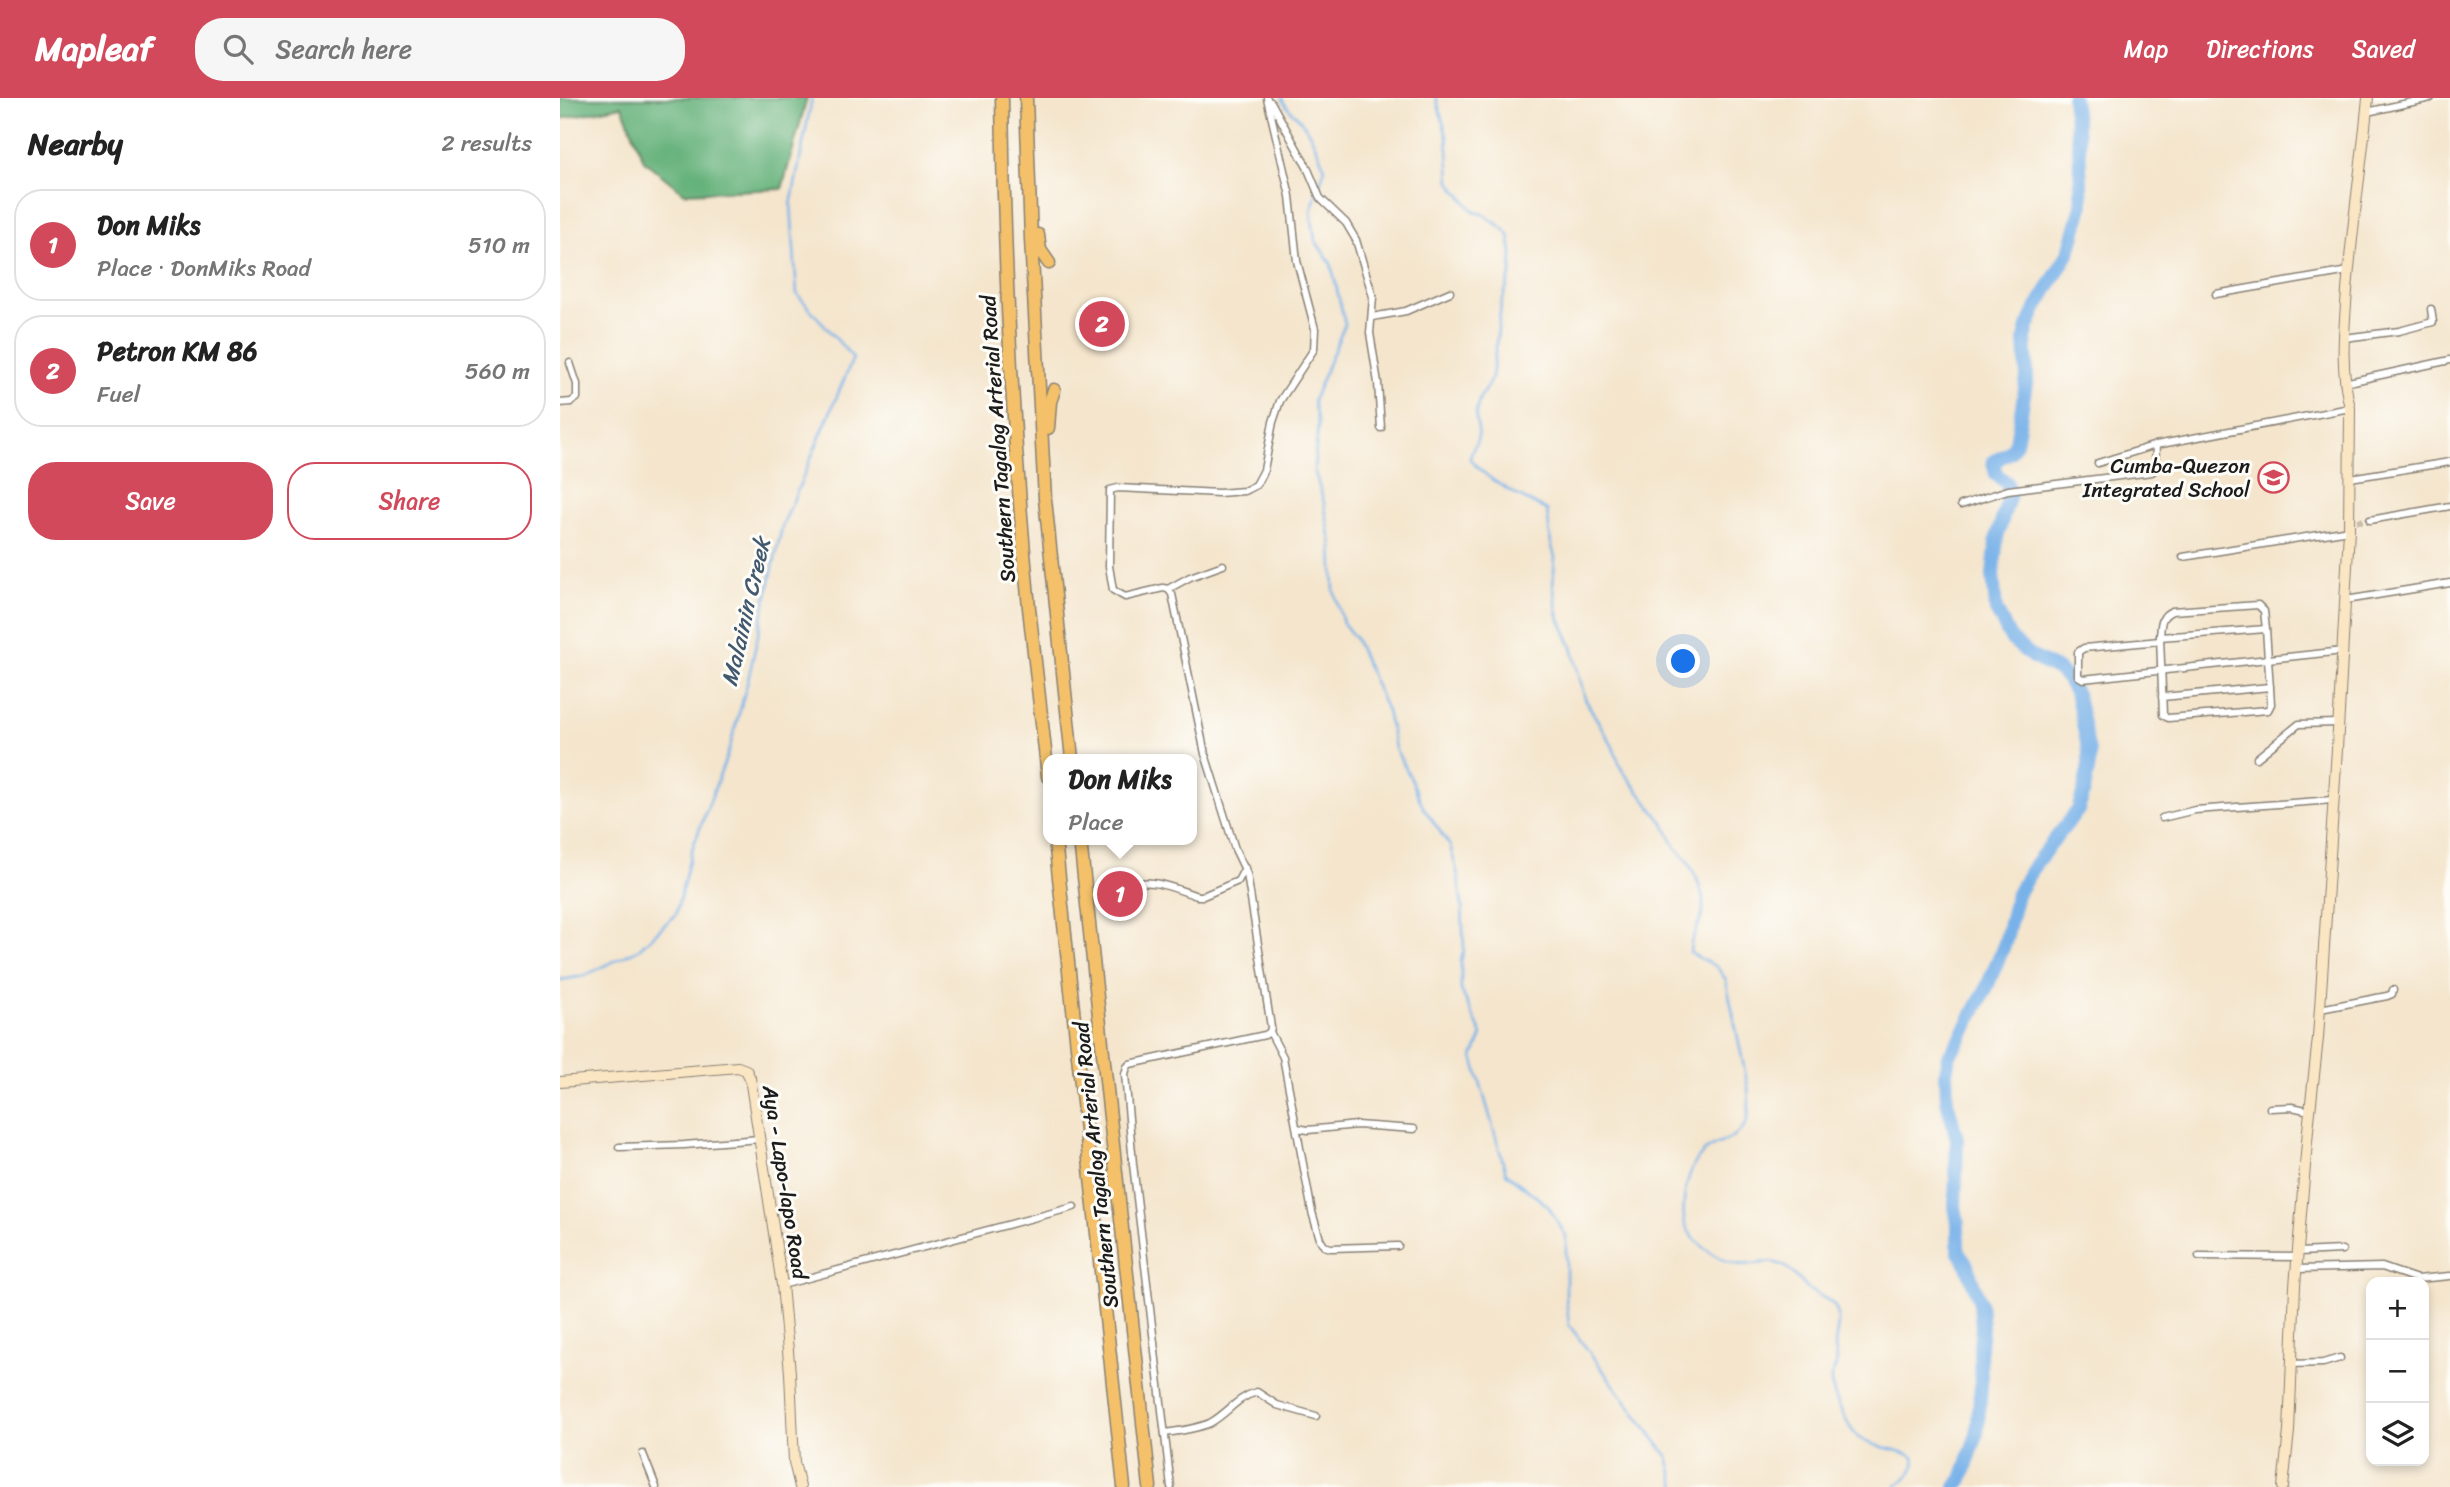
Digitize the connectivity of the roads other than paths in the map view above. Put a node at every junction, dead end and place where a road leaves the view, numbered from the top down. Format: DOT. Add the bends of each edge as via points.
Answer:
graph roads {
  1 [pos="1002,98"];
  2 [pos="1026,98"];
  3 [pos="1268,98"];
  4 [pos="2368,98"];
  5 [pos="2431,98"];
  6 [pos="2367,112"];
  7 [pos="1030,199"];
  8 [pos="1049,263"];
  9 [pos="2349,271"];
  10 [pos="1450,292"];
  11 [pos="2216,294"];
  12 [pos="2431,309"];
  13 [pos="1372,317"];
  14 [pos="2344,338"];
  15 [pos="2450,360"];
  16 [pos="570,363"];
  17 [pos="2344,383"];
  18 [pos="1054,390"];
  19 [pos="560,403"];
  20 [pos="2350,408"];
  21 [pos="1381,428"];
  22 [pos="2156,445"];
  23 [pos="2450,462"];
  24 [pos="2098,463"];
  25 [pos="2350,478"];
  26 [pos="1045,499"];
  27 [pos="1961,505"];
  28 [pos="2450,506"];
  29 [pos="2370,520"];
  30 [pos="2352,524"];
  31 [pos="2183,557"];
  32 [pos="1223,565"];
  33 [pos="2450,583"];
  34 [pos="1168,589"];
  35 [pos="2346,600"];
  36 [pos="2266,629"];
  37 [pos="2160,639"];
  38 [pos="2343,650"];
  39 [pos="2269,658"];
  40 [pos="2161,670"];
  41 [pos="2270,687"];
  42 [pos="2162,697"];
  43 [pos="2338,723"];
  44 [pos="1045,754"];
  45 [pos="1071,754"];
  46 [pos="2257,758"];
  47 [pos="2333,800"];
  48 [pos="2162,818"];
  49 [pos="1056,845"];
  50 [pos="1081,845"];
  51 [pos="1245,868"];
  52 [pos="1124,886"];
  53 [pos="2393,990"];
  54 [pos="2320,1009"];
  55 [pos="1270,1032"];
  56 [pos="560,1082"];
  57 [pos="2270,1108"];
  58 [pos="2310,1111"];
  59 [pos="1297,1128"];
  60 [pos="1414,1129"];
  61 [pos="760,1139"];
  62 [pos="619,1147"];
  63 [pos="1074,1207"];
  64 [pos="1398,1246"];
  65 [pos="2342,1250"];
  66 [pos="2298,1254"];
  67 [pos="2199,1256"];
  68 [pos="2297,1269"];
  69 [pos="2450,1276"];
  70 [pos="782,1285"];
  71 [pos="2340,1358"];
  72 [pos="2291,1364"];
  73 [pos="1316,1416"];
  74 [pos="1165,1433"];
  75 [pos="643,1454"];
  76 [pos="656,1487"];
  77 [pos="800,1487"];
  78 [pos="1124,1487"];
  79 [pos="1150,1487"];
  80 [pos="1171,1487"];
  81 [pos="2283,1487"];
  1 -- 44 [label="highway, Southern Tagalog Arterial Road" via="1004,237 1020,496"];
  2 -- 7 [label="highway, Southern Tagalog Arterial Road"];
  3 -- 13 [label="street" via="1320,198 1356,240 1373,297"];
  3 -- 34 [label="street" via="1290,196 1297,261 1315,329 1314,349 1280,401 1264,470 1256,485 1219,493 1110,491 1113,590 1125,597"];
  4 -- 6 [label="street"];
  5 -- 6 [label="street"];
  6 -- 9 [label="street"];
  7 -- 8 [label="highway" via="1040,250"];
  7 -- 26 [label="highway, Southern Tagalog Arterial Road"];
  9 -- 11 [label="street"];
  9 -- 14 [label="street"];
  10 -- 13 [label="street" via="1406,311"];
  12 -- 14 [label="street" via="2433,323"];
  13 -- 21 [label="street"];
  14 -- 17 [label="street"];
  15 -- 17 [label="street"];
  16 -- 19 [label="street" via="578,398"];
  17 -- 20 [label="street"];
  18 -- 26 [label="highway" via="1048,419"];
  20 -- 22 [label="street"];
  20 -- 25 [label="street"];
  22 -- 24 [label="street"];
  22 -- 27 [label="street" via="2152,472 2010,490"];
  23 -- 25 [label="street"];
  25 -- 30 [label="street"];
  26 -- 45 [label="highway, Southern Tagalog Arterial Road"];
  28 -- 29 [label="street"];
  30 -- 31 [label="street"];
  30 -- 35 [label="street"];
  32 -- 34 [label="street"];
  33 -- 35 [label="street"];
  34 -- 51 [label="street" via="1205,754"];
  35 -- 38 [label="street"];
  36 -- 37 [label="street"];
  36 -- 37 [label="street" via="2264,611 2258,605 2172,611 2162,618"];
  36 -- 39 [label="street"];
  37 -- 40 [label="street"];
  37 -- 40 [label="street" via="2084,648 2077,659 2078,676 2083,679"];
  38 -- 39 [label="street"];
  38 -- 43 [label="street"];
  39 -- 40 [label="street"];
  39 -- 41 [label="street"];
  40 -- 42 [label="street"];
  41 -- 42 [label="street"];
  41 -- 42 [label="street" via="2267,710 2168,718 2161,712"];
  43 -- 46 [label="street" via="2300,724"];
  43 -- 47 [label="street"];
  47 -- 48 [label="street" via="2196,810"];
  47 -- 54 [label="street"];
  49 -- 78 [label="highway, Southern Tagalog Arterial Road"];
  50 -- 79 [label="highway, Southern Tagalog Arterial Road"];
  51 -- 52 [label="street" via="1238,881 1203,896 1156,881"];
  51 -- 55 [label="street"];
  53 -- 54 [label="street" via="2386,996"];
  54 -- 58 [label="street"];
  55 -- 59 [label="street" via="1283,1057"];
  55 -- 74 [label="street" via="1130,1064 1125,1074"];
  56 -- 61 [label="street, Aya - Lapo-lapo Road" via="738,1067 747,1070 750,1078"];
  57 -- 58 [label="street"];
  58 -- 66 [label="street"];
  59 -- 60 [label="street" via="1357,1125"];
  59 -- 64 [label="street" via="1312,1212 1324,1246"];
  61 -- 62 [label="street"];
  61 -- 70 [label="street, Aya - Lapo-lapo Road"];
  63 -- 70 [label="street"];
  65 -- 66 [label="street"];
  66 -- 67 [label="street"];
  66 -- 68 [label="street"];
  68 -- 69 [label="street" via="2382,1267 2417,1279"];
  68 -- 72 [label="street"];
  70 -- 77 [label="street, Aya - Lapo-lapo Road" via="794,1462"];
  71 -- 72 [label="street"];
  72 -- 81 [label="street"];
  73 -- 74 [label="street" via="1277,1405 1257,1392 1210,1422"];
  74 -- 80 [label="street"];
  75 -- 76 [label="street"];
}
